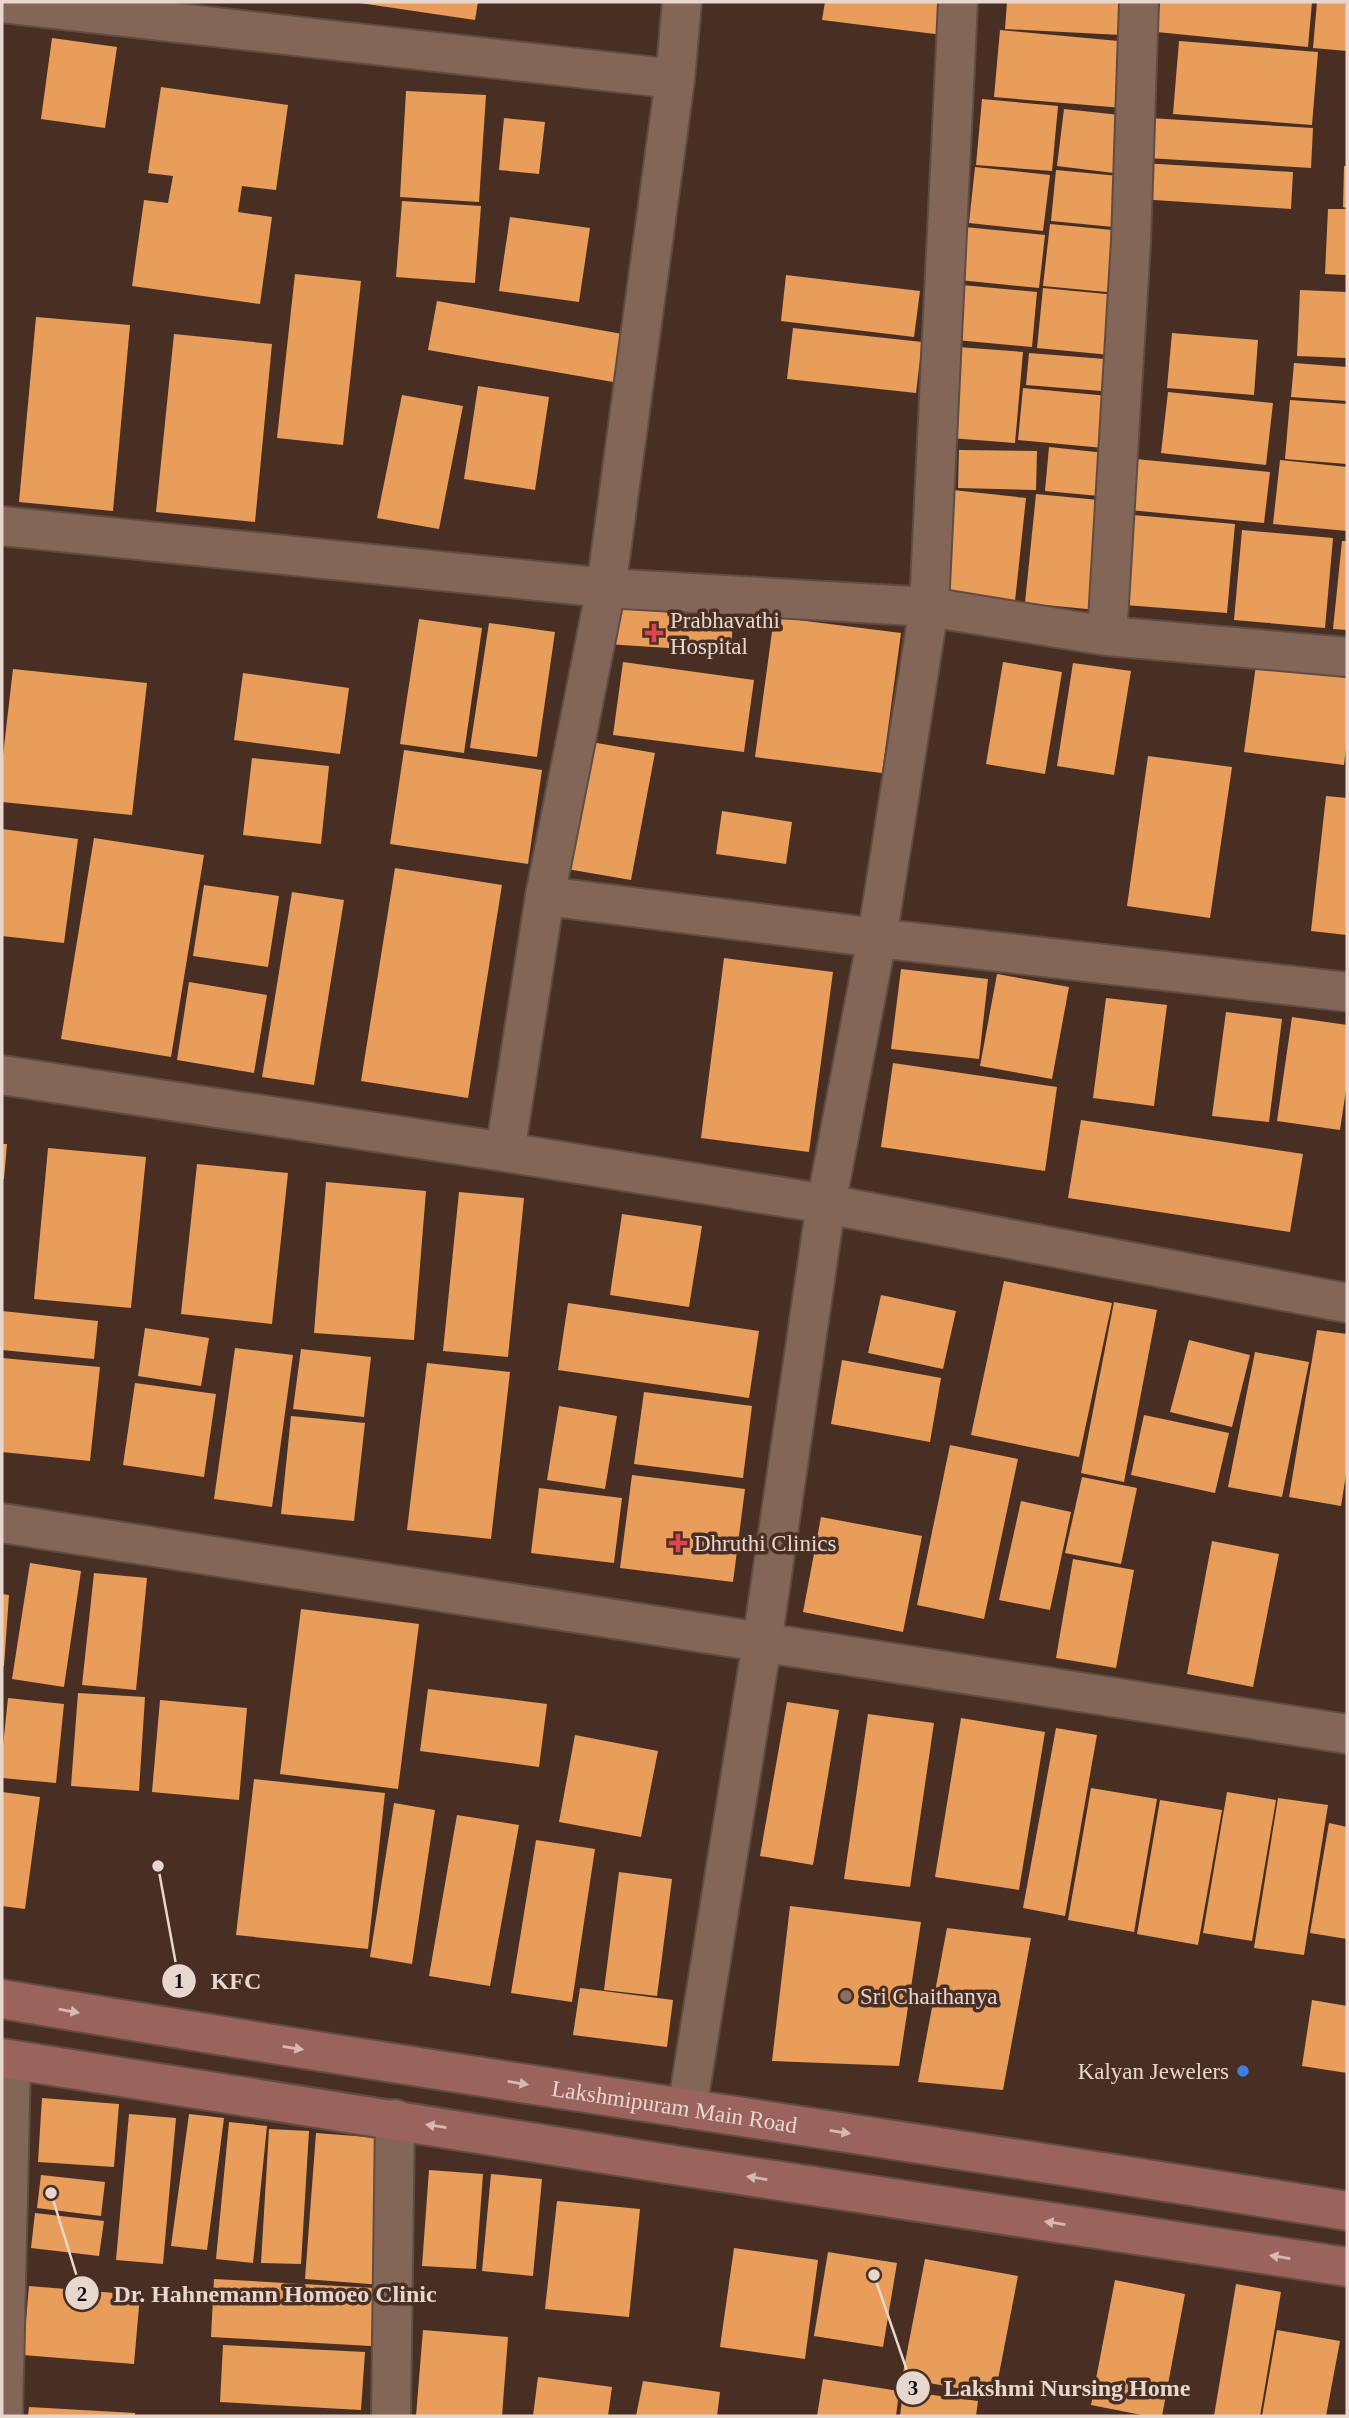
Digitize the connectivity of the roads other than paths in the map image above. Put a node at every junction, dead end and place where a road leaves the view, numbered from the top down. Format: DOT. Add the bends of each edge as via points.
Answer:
graph roads {
  1 [pos="682,2"];
  2 [pos="958,2"];
  3 [pos="1139,2"];
  4 [pos="2,3"];
  5 [pos="675,79"];
  6 [pos="2,526"];
  7 [pos="606,588"];
  8 [pos="929,607"];
  9 [pos="1107,636"];
  10 [pos="1347,657"];
  11 [pos="545,896"];
  12 [pos="877,937"];
  13 [pos="1347,992"];
  14 [pos="2,1074"];
  15 [pos="505,1152"];
  16 [pos="826,1204"];
  17 [pos="1347,1304"];
  18 [pos="2,1523"];
  19 [pos="762,1643"];
  20 [pos="1347,1734"];
  21 [pos="2,2000"];
  22 [pos="7,2059"];
  23 [pos="687,2109"];
  24 [pos="395,2119"];
  25 [pos="1347,2211"];
  26 [pos="1347,2267"];
  27 [pos="3,2416"];
  28 [pos="391,2416"];
  1 -- 5 [label="street"];
  2 -- 8 [label="street"];
  3 -- 9 [label="street" via="1131,241"];
  4 -- 5 [label="street"];
  5 -- 7 [label="street"];
  6 -- 7 [label="street"];
  7 -- 8 [label="street"];
  7 -- 11 [label="street"];
  8 -- 9 [label="street"];
  8 -- 12 [label="street"];
  9 -- 10 [label="street"];
  11 -- 12 [label="street"];
  11 -- 15 [label="street"];
  12 -- 13 [label="street"];
  12 -- 16 [label="street"];
  14 -- 15 [label="street"];
  15 -- 16 [label="street"];
  16 -- 17 [label="street"];
  16 -- 19 [label="street"];
  18 -- 19 [label="street"];
  19 -- 20 [label="street"];
  19 -- 23 [label="street"];
  21 -- 23 [label="main road, Lakshmipuram Main Road, one-way"];
  22 -- 24 [label="main road"];
  22 -- 27 [label="street"];
  23 -- 25 [label="main road, Lakshmipuram Main Road, one-way"];
  26 -- 24 [label="main road, one-way"];
  24 -- 28 [label="street"];
}
